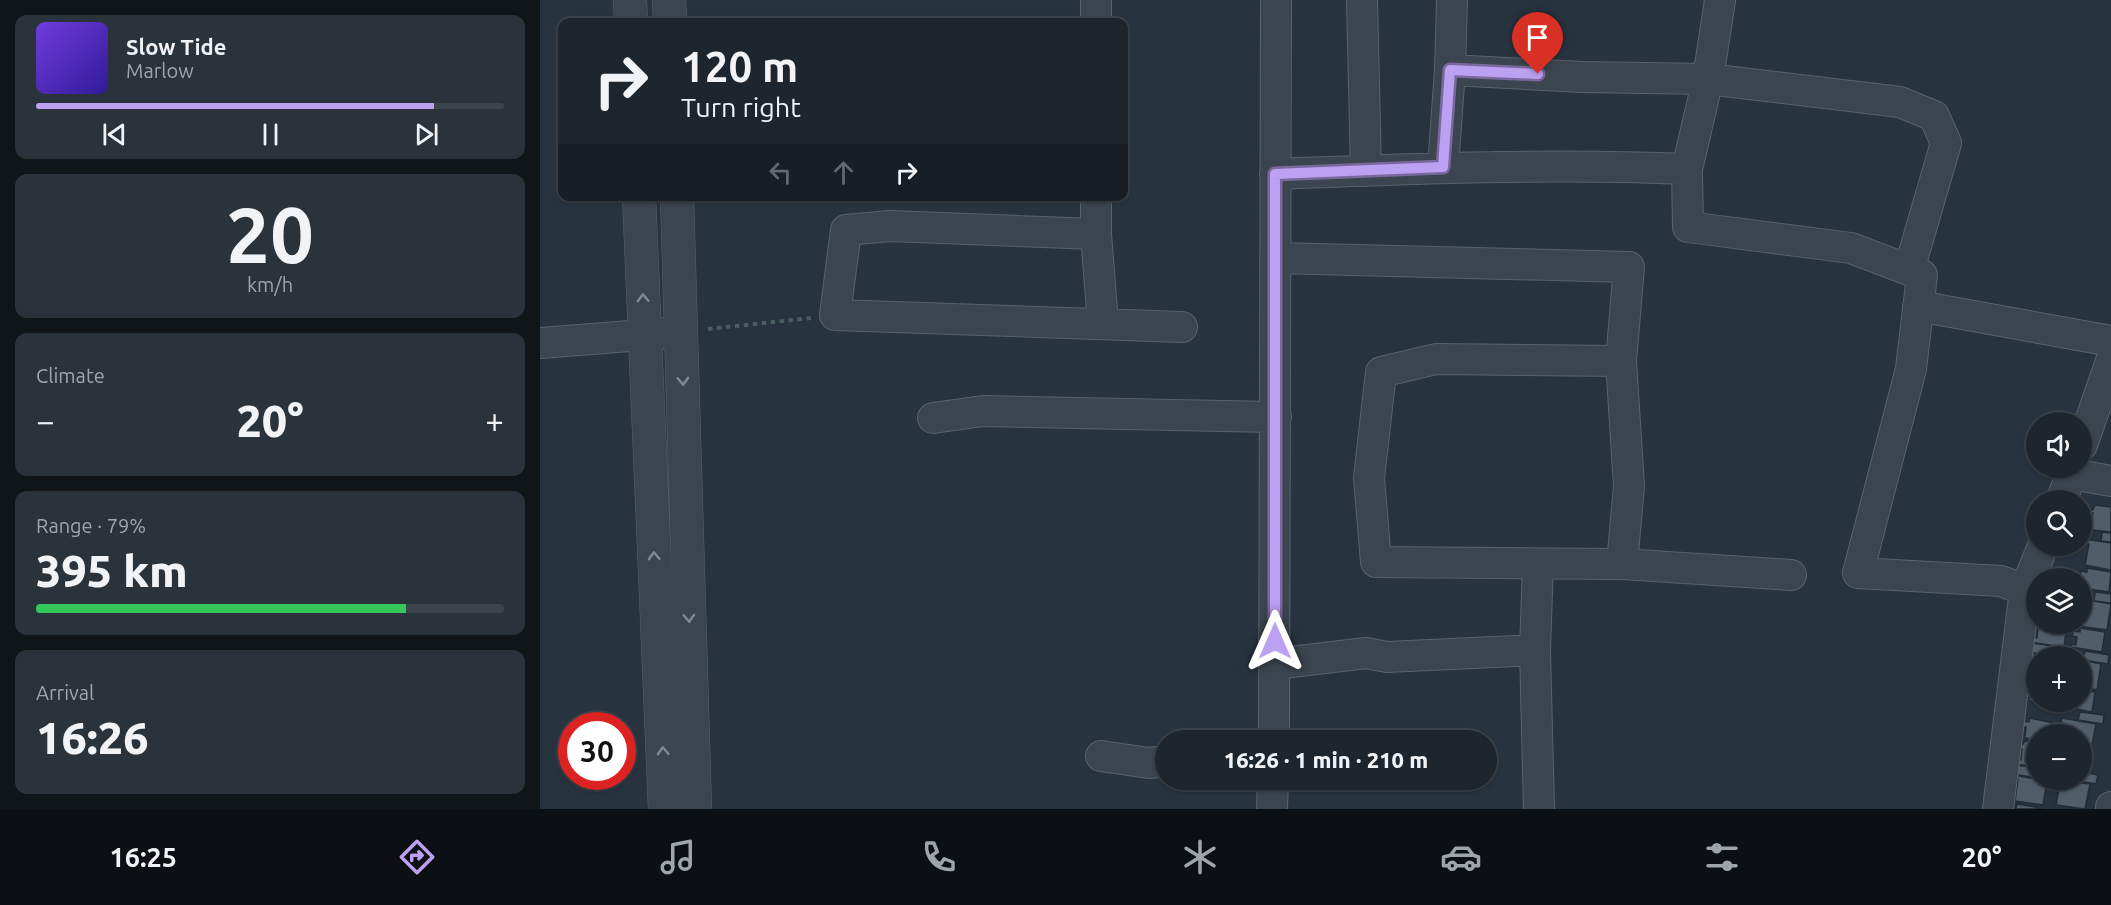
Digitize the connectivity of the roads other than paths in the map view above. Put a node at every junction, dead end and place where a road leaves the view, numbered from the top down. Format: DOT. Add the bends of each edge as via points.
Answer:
graph roads {
  1 [pos="630,0"];
  2 [pos="669,0"];
  3 [pos="1096,0"];
  4 [pos="1276,0"];
  5 [pos="1362,0"];
  6 [pos="1452,0"];
  7 [pos="1720,0"];
  8 [pos="631,18"];
  9 [pos="670,18"];
  10 [pos="1096,18"];
  11 [pos="1450,70"];
  12 [pos="1708,79"];
  13 [pos="1443,167"];
  14 [pos="1687,169"];
  15 [pos="1366,171"];
  16 [pos="1275,174"];
  17 [pos="639,201"];
  18 [pos="677,201"];
  19 [pos="1096,201"];
  20 [pos="1096,234"];
  21 [pos="1276,258"];
  22 [pos="1909,270"];
  23 [pos="1918,306"];
  24 [pos="1103,323"];
  25 [pos="1182,327"];
  26 [pos="681,332"];
  27 [pos="644,335"];
  28 [pos="2111,341"];
  29 [pos="540,343"];
  30 [pos="2111,361"];
  31 [pos="1621,362"];
  32 [pos="2092,416"];
  33 [pos="1276,417"];
  34 [pos="933,418"];
  35 [pos="2069,481"];
  36 [pos="2111,481"];
  37 [pos="2039,556"];
  38 [pos="1538,564"];
  39 [pos="1622,564"];
  40 [pos="1791,575"];
  41 [pos="2025,590"];
  42 [pos="1535,650"];
  43 [pos="1275,664"];
  44 [pos="1274,730"];
  45 [pos="1101,756"];
  46 [pos="1155,762"];
  47 [pos="1273,790"];
  48 [pos="665,809"];
  49 [pos="695,809"];
  50 [pos="1272,809"];
  51 [pos="1539,809"];
  52 [pos="1998,809"];
  1 -- 8 [label="street"];
  2 -- 9 [label="street"];
  3 -- 10 [label="street"];
  4 -- 16 [label="street"];
  5 -- 15 [label="street"];
  6 -- 11 [label="street"];
  7 -- 12 [label="street"];
  11 -- 12 [label="street"];
  11 -- 13 [label="street"];
  12 -- 14 [label="street"];
  12 -- 22 [label="street" via="1900,102 1934,116 1946,143"];
  13 -- 14 [label="street"];
  13 -- 15 [label="street"];
  14 -- 22 [label="street" via="1689,227 1851,248"];
  15 -- 16 [label="street"];
  16 -- 21 [label="street"];
  27 -- 17 [label="street, one-way"];
  18 -- 26 [label="street"];
  19 -- 20 [label="street"];
  20 -- 24 [label="street"];
  20 -- 24 [label="street" via="890,226 846,230 835,315"];
  21 -- 31 [label="street" via="1629,267"];
  21 -- 33 [label="street"];
  22 -- 23 [label="street" via="1922,275"];
  23 -- 28 [label="street"];
  23 -- 41 [label="street" via="1911,369 1858,573 2001,581"];
  24 -- 25 [label="street"];
  26 -- 27 [label="street"];
  26 -- 49 [label="street, one-way"];
  27 -- 29 [label="street"];
  48 -- 27 [label="street, one-way"];
  30 -- 32 [label="street"];
  31 -- 38 [label="street" via="1436,359 1381,372 1369,478 1376,562"];
  31 -- 39 [label="street" via="1629,486"];
  33 -- 34 [label="street" via="983,411"];
  33 -- 43 [label="street"];
  35 -- 36 [label="street"];
  37 -- 41 [label="street"];
  38 -- 39 [label="street"];
  38 -- 42 [label="street"];
  39 -- 40 [label="street"];
  41 -- 52 [label="street"];
  42 -- 43 [label="street" via="1388,657 1366,653"];
  42 -- 51 [label="street"];
  43 -- 44 [label="street"];
  45 -- 46 [label="street"];
  47 -- 50 [label="street"];
}
